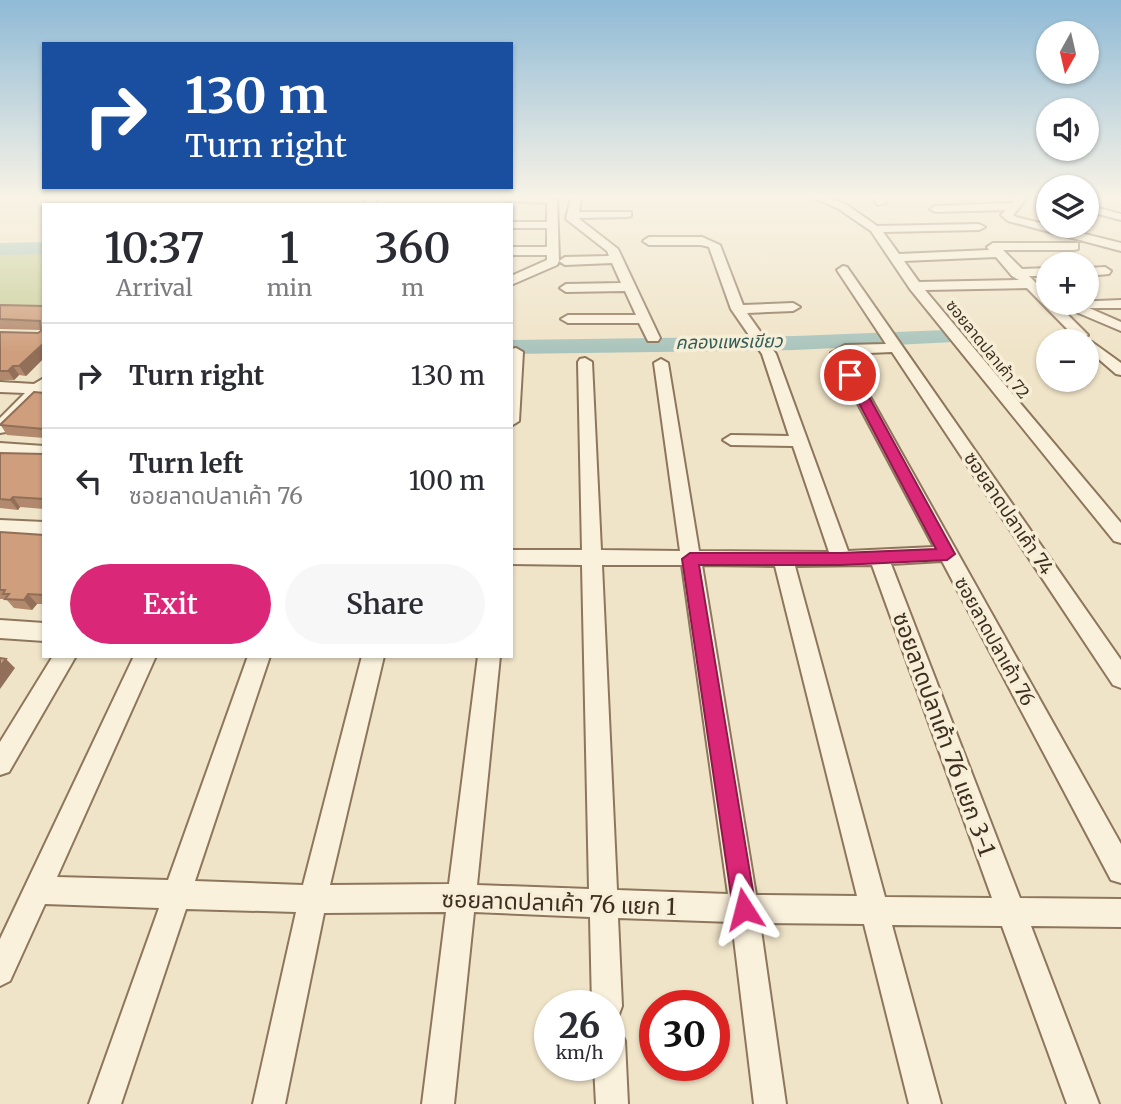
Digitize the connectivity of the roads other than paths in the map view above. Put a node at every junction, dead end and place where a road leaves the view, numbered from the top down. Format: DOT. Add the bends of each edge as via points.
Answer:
graph roads {
  1 [pos="611,250"];
  2 [pos="716,250"];
  3 [pos="889,250"];
  4 [pos="994,250"];
  5 [pos="513,251"];
  6 [pos="554,251"];
  7 [pos="996,253"];
  8 [pos="895,258"];
  9 [pos="617,259"];
  10 [pos="565,261"];
  11 [pos="843,270"];
  12 [pos="1099,271"];
  13 [pos="1105,271"];
  14 [pos="1036,272"];
  15 [pos="1016,273"];
  16 [pos="513,280"];
  17 [pos="1027,284"];
  18 [pos="915,286"];
  19 [pos="629,287"];
  20 [pos="566,288"];
  21 [pos="1036,293"];
  22 [pos="1099,304"];
  23 [pos="1121,304"];
  24 [pos="793,307"];
  25 [pos="738,309"];
  26 [pos="1060,315"];
  27 [pos="1088,315"];
  28 [pos="568,319"];
  29 [pos="644,319"];
  30 [pos="1121,327"];
  31 [pos="653,338"];
  32 [pos="892,341"];
  33 [pos="516,352"];
  34 [pos="585,362"];
  35 [pos="661,363"];
  36 [pos="1121,371"];
  37 [pos="0,387"];
  38 [pos="41,387"];
  39 [pos="513,393"];
  40 [pos="0,428"];
  41 [pos="731,440"];
  42 [pos="799,441"];
  43 [pos="0,448"];
  44 [pos="42,451"];
  45 [pos="0,527"];
  46 [pos="1117,527"];
  47 [pos="42,529"];
  48 [pos="947,554"];
  49 [pos="513,557"];
  50 [pos="593,557"];
  51 [pos="879,557"];
  52 [pos="690,559"];
  53 [pos="783,559"];
  54 [pos="841,559"];
  55 [pos="0,629"];
  56 [pos="42,632"];
  57 [pos="64,658"];
  58 [pos="144,658"];
  59 [pos="258,658"];
  60 [pos="373,658"];
  61 [pos="489,658"];
  62 [pos="1121,678"];
  63 [pos="0,764"];
  64 [pos="1121,870"];
  65 [pos="39,890"];
  66 [pos="176,893"];
  67 [pos="460,898"];
  68 [pos="313,899"];
  69 [pos="602,905"];
  70 [pos="744,909"];
  71 [pos="874,910"];
  72 [pos="1010,911"];
  73 [pos="1121,913"];
  74 [pos="0,971"];
  75 [pos="606,990"];
  76 [pos="611,1081"];
  77 [pos="105,1104"];
  78 [pos="269,1104"];
  79 [pos="438,1104"];
  80 [pos="612,1104"];
  81 [pos="769,1104"];
  82 [pos="925,1104"];
  83 [pos="1083,1104"];
  1 -- 9 [label="street"];
  2 -- 25 [label="street"];
  3 -- 8 [label="street, ซอยลาดปลาเค้า 72"];
  4 -- 7 [label="street"];
  5 -- 6 [label="street"];
  6 -- 16 [label="street" via="549,266"];
  7 -- 8 [label="street"];
  7 -- 15 [label="street"];
  8 -- 18 [label="street, ซอยลาดปลาเค้า 72"];
  9 -- 10 [label="street"];
  9 -- 19 [label="street"];
  11 -- 32 [label="street, ซอยลาดปลาเค้า 74"];
  12 -- 13 [label="street"];
  14 -- 15 [label="street"];
  15 -- 17 [label="street"];
  17 -- 18 [label="street"];
  17 -- 21 [label="street"];
  18 -- 46 [label="street, ซอยลาดปลาเค้า 72"];
  19 -- 20 [label="street"];
  19 -- 29 [label="street"];
  22 -- 23 [label="street"];
  24 -- 25 [label="street"];
  25 -- 42 [label="street" via="762,342"];
  26 -- 36 [label="street"];
  27 -- 30 [label="street"];
  28 -- 29 [label="street"];
  29 -- 31 [label="street"];
  32 -- 48 [label="street, ซอยลาดปลาเค้า 76" via="838,353"];
  32 -- 62 [label="street, ซอยลาดปลาเค้า 74"];
  33 -- 39 [label="street"];
  34 -- 50 [label="street"];
  35 -- 52 [label="street"];
  37 -- 38 [label="street"];
  38 -- 40 [label="street"];
  41 -- 42 [label="street"];
  42 -- 54 [label="street"];
  43 -- 44 [label="street"];
  45 -- 47 [label="street"];
  48 -- 51 [label="street"];
  48 -- 64 [label="street, ซอยลาดปลาเค้า 76"];
  49 -- 50 [label="street"];
  50 -- 52 [label="street"];
  50 -- 69 [label="street"];
  51 -- 54 [label="street"];
  51 -- 72 [label="street, ซอยลาดปลาเค้า 76 แยก 3-1"];
  52 -- 53 [label="street"];
  52 -- 70 [label="street"];
  53 -- 54 [label="street"];
  53 -- 71 [label="street"];
  55 -- 56 [label="street"];
  57 -- 63 [label="street"];
  58 -- 65 [label="street"];
  59 -- 66 [label="street"];
  60 -- 68 [label="street"];
  61 -- 67 [label="street"];
  65 -- 66 [label="street, ซอยลาดปลาเค้า 76 แยก 1"];
  65 -- 74 [label="street"];
  66 -- 68 [label="street, ซอยลาดปลาเค้า 76 แยก 1"];
  66 -- 77 [label="street"];
  67 -- 68 [label="street, ซอยลาดปลาเค้า 76 แยก 1"];
  67 -- 69 [label="street, ซอยลาดปลาเค้า 76 แยก 1"];
  67 -- 79 [label="street"];
  68 -- 78 [label="street"];
  69 -- 70 [label="street, ซอยลาดปลาเค้า 76 แยก 1"];
  69 -- 75 [label="street"];
  70 -- 71 [label="street, ซอยลาดปลาเค้า 76 แยก 1"];
  70 -- 81 [label="street"];
  71 -- 72 [label="street, ซอยลาดปลาเค้า 76 แยก 1"];
  71 -- 82 [label="street"];
  72 -- 73 [label="street, ซอยลาดปลาเค้า 76 แยก 1"];
  72 -- 83 [label="street, ซอยลาดปลาเค้า 76 แยก 3-1"];
  76 -- 80 [label="street"];
}
